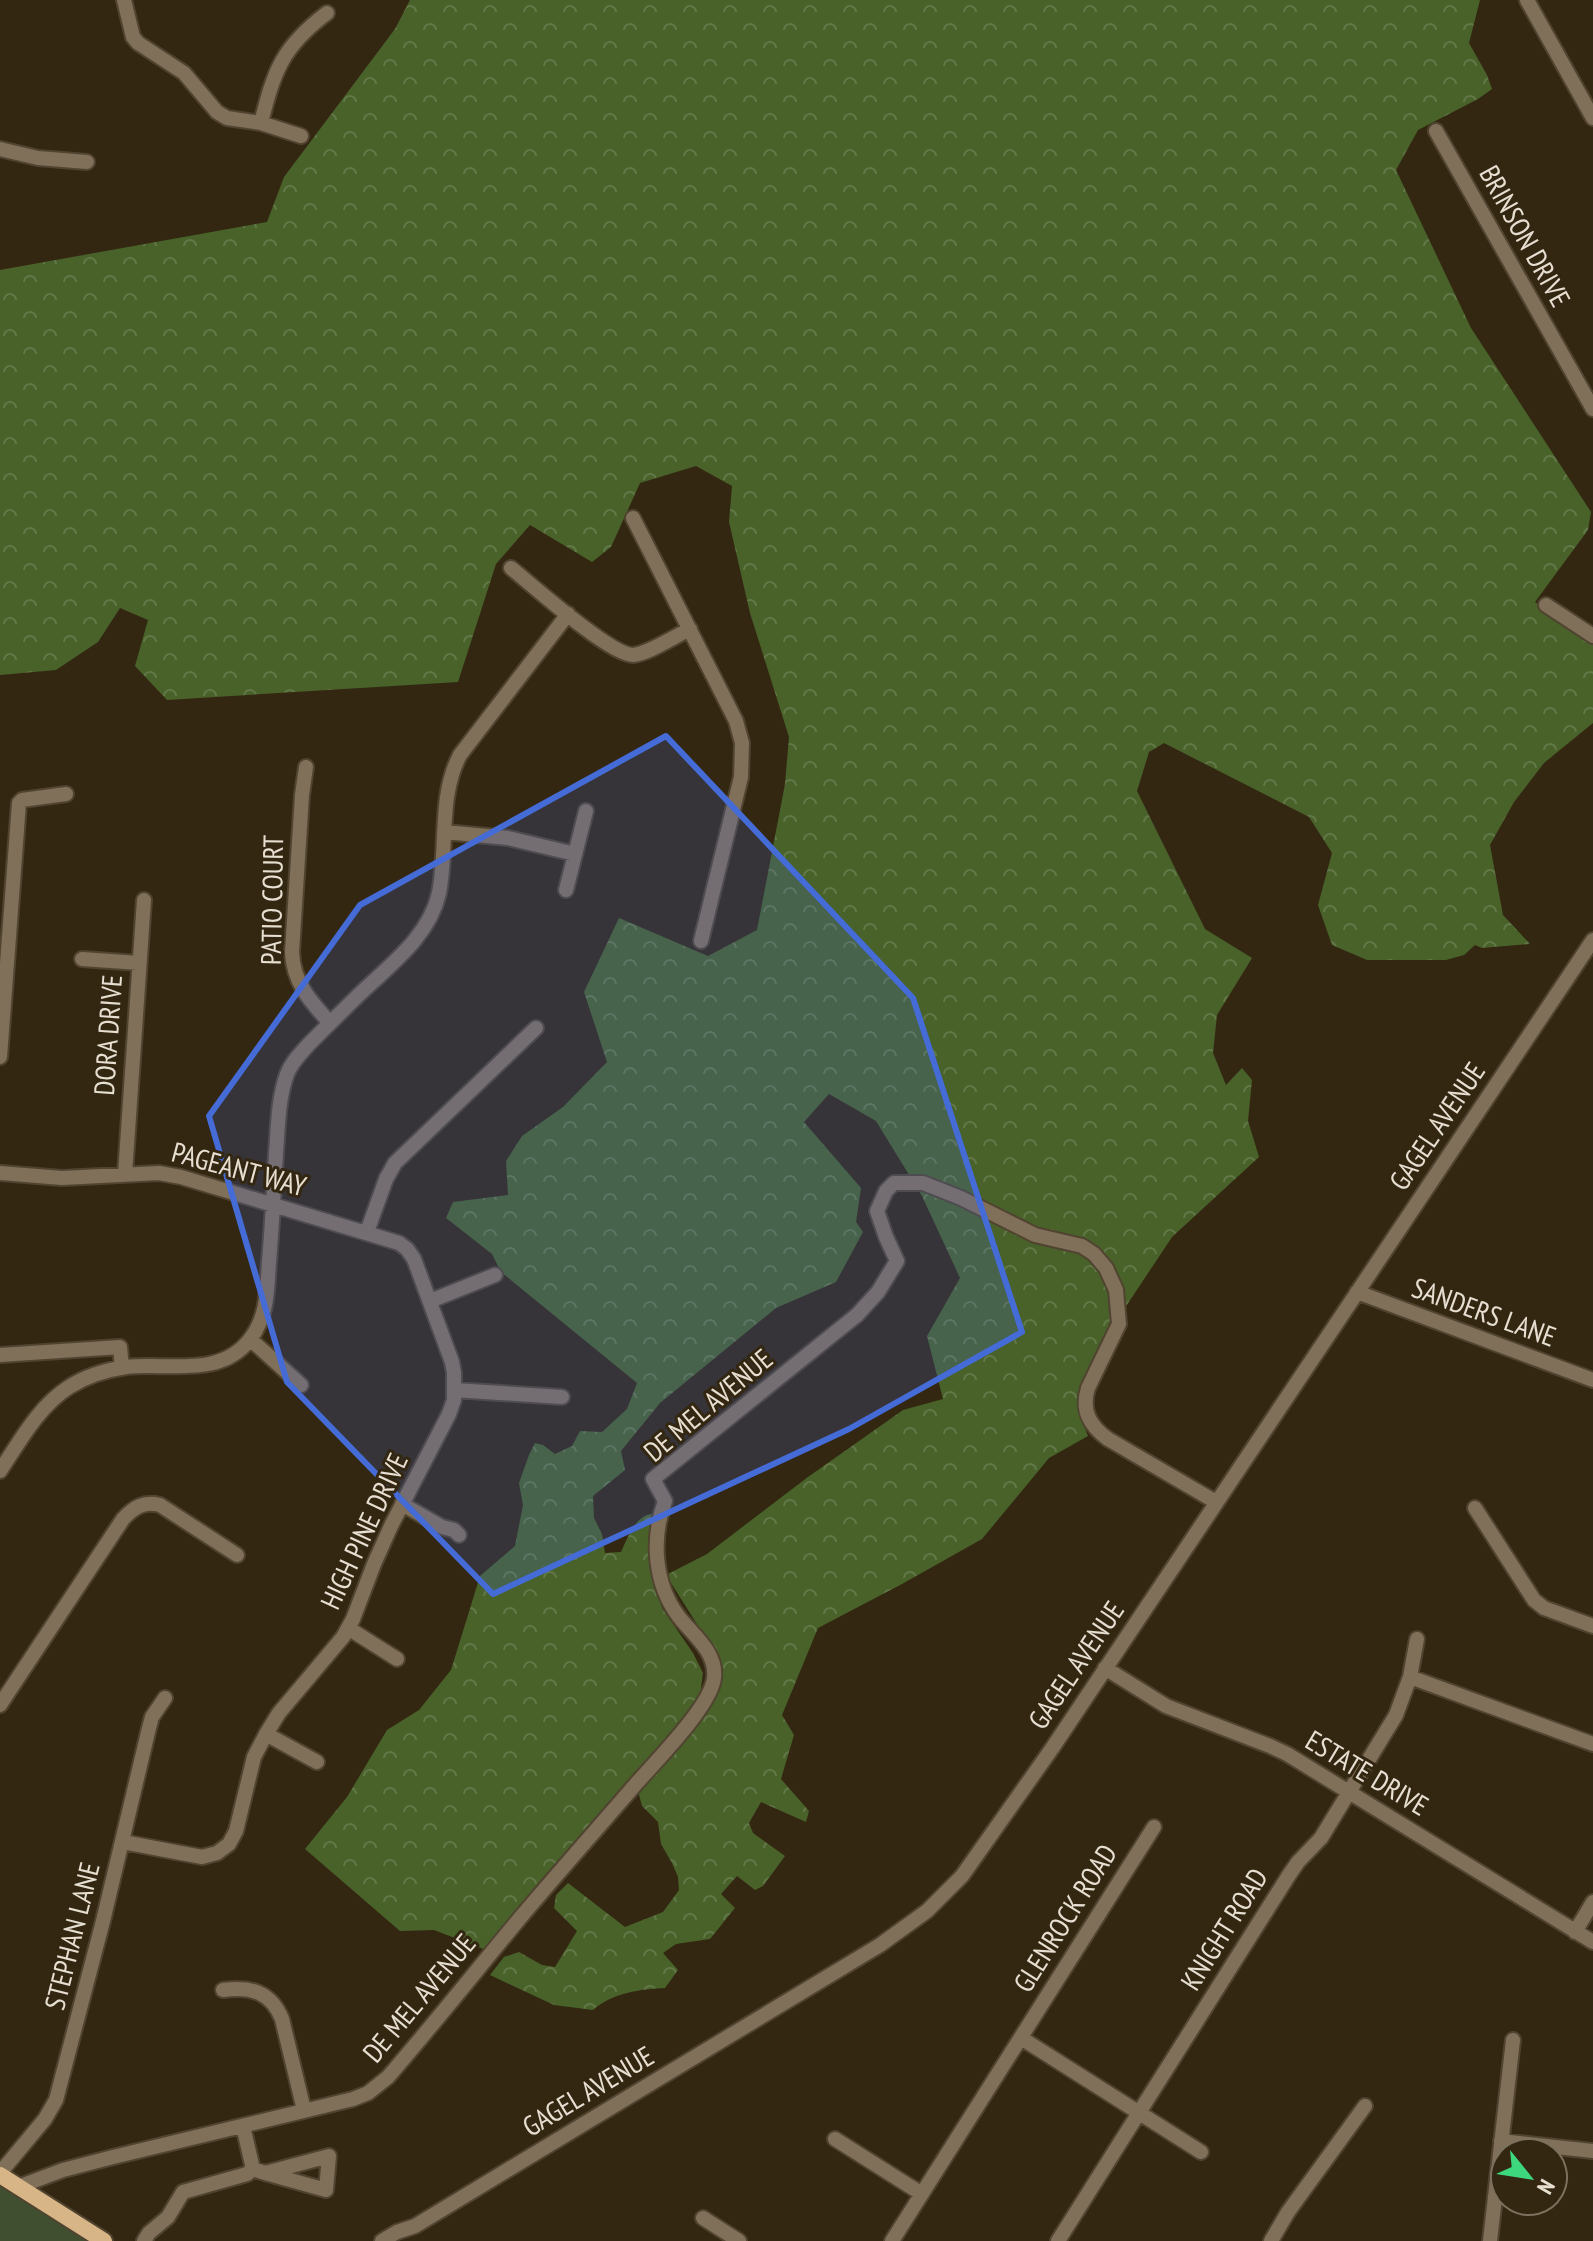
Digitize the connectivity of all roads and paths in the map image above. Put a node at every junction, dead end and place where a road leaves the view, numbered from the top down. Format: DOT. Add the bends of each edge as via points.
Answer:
graph roads {
  1 [pos="124,0"];
  2 [pos="1527,0"];
  3 [pos="327,13"];
  4 [pos="1593,118"];
  5 [pos="261,123"];
  6 [pos="1436,131"];
  7 [pos="301,136"];
  8 [pos="0,149"];
  9 [pos="87,162"];
  10 [pos="1593,409"];
  11 [pos="633,518"];
  12 [pos="511,568"];
  13 [pos="1546,605"];
  14 [pos="568,614"];
  15 [pos="690,629"];
  16 [pos="1593,636"];
  17 [pos="306,767"];
  18 [pos="66,794"];
  19 [pos="586,811"];
  20 [pos="445,832"];
  21 [pos="575,854"];
  22 [pos="566,890"];
  23 [pos="144,900"];
  24 [pos="1593,940"];
  25 [pos="701,941"];
  26 [pos="82,959"];
  27 [pos="139,963"];
  28 [pos="330,1023"];
  29 [pos="536,1028"];
  30 [pos="0,1057"];
  31 [pos="0,1173"];
  32 [pos="125,1174"];
  33 [pos="273,1204"];
  34 [pos="367,1232"];
  35 [pos="495,1275"];
  36 [pos="1357,1292"];
  37 [pos="430,1301"];
  38 [pos="250,1339"];
  39 [pos="0,1355"];
  40 [pos="122,1368"];
  41 [pos="1593,1380"];
  42 [pos="301,1385"];
  43 [pos="454,1390"];
  44 [pos="562,1397"];
  45 [pos="0,1471"];
  46 [pos="1216,1502"];
  47 [pos="402,1504"];
  48 [pos="1475,1508"];
  49 [pos="459,1535"];
  50 [pos="237,1555"];
  51 [pos="1593,1626"];
  52 [pos="348,1628"];
  53 [pos="1417,1639"];
  54 [pos="397,1659"];
  55 [pos="1105,1668"];
  56 [pos="1410,1677"];
  57 [pos="165,1698"];
  58 [pos="0,1705"];
  59 [pos="266,1734"];
  60 [pos="1593,1744"];
  61 [pos="317,1762"];
  62 [pos="1349,1792"];
  63 [pos="1154,1827"];
  64 [pos="123,1842"];
  65 [pos="1593,1902"];
  66 [pos="1575,1932"];
  67 [pos="1592,1939"];
  68 [pos="223,1990"];
  69 [pos="1021,2038"];
  70 [pos="1513,2040"];
  71 [pos="1365,2106"];
  72 [pos="304,2110"];
  73 [pos="1139,2113"];
  74 [pos="243,2126"];
  75 [pos="1501,2137"];
  76 [pos="835,2139"];
  77 [pos="1569,2148"];
  78 [pos="1593,2151"];
  79 [pos="1201,2152"];
  80 [pos="0,2174"];
  81 [pos="18,2187"];
  82 [pos="922,2194"];
  83 [pos="1493,2217"];
  84 [pos="703,2218"];
  85 [pos="415,2226"];
  86 [pos="104,2241"];
  87 [pos="144,2241"];
  88 [pos="382,2241"];
  89 [pos="401,2241"];
  90 [pos="739,2241"];
  91 [pos="892,2241"];
  92 [pos="1058,2241"];
  93 [pos="1271,2241"];
  94 [pos="1490,2241"];
  1 -- 5 [label="street" via="133,37 144,48 184,73 217,112"];
  2 -- 4 [label="street"];
  3 -- 5 [label="street" via="280,61"];
  5 -- 7 [label="street"];
  6 -- 10 [label="street, BRINSON DRIVE"];
  8 -- 9 [label="street"];
  11 -- 15 [label="street"];
  12 -- 14 [label="street"];
  13 -- 16 [label="street"];
  14 -- 15 [label="street" via="624,654 639,654"];
  14 -- 20 [label="street" via="460,755 451,773"];
  15 -- 25 [label="street" via="736,721 743,755"];
  17 -- 28 [label="street, PATIO COURT" via="293,969"];
  18 -- 30 [label="street" via="19,803"];
  19 -- 21 [label="street"];
  20 -- 21 [label="street" via="508,838"];
  20 -- 28 [label="street" via="438,896 425,926"];
  21 -- 22 [label="street"];
  23 -- 27 [label="street, DORA DRIVE"];
  24 -- 36 [label="street, GAGEL AVENUE"];
  26 -- 27 [label="street"];
  27 -- 32 [label="street, DORA DRIVE"];
  28 -- 33 [label="street" via="287,1074"];
  29 -- 34 [label="street" via="395,1163"];
  31 -- 32 [label="street, PAGEANT WAY" via="62,1178"];
  32 -- 33 [label="street, PAGEANT WAY" via="181,1177"];
  33 -- 34 [label="street, PAGEANT WAY"];
  33 -- 38 [label="street" via="265,1309"];
  34 -- 37 [label="street, HIGH PINE DRIVE" via="407,1249"];
  35 -- 37 [label="street"];
  36 -- 41 [label="street, SANDERS LANE"];
  36 -- 46 [label="street, GAGEL AVENUE"];
  37 -- 43 [label="street, HIGH PINE DRIVE" via="452,1362"];
  38 -- 40 [label="street" via="214,1364"];
  38 -- 42 [label="street"];
  39 -- 40 [label="street" via="120,1347"];
  40 -- 45 [label="street" via="99,1373 55,1398"];
  43 -- 44 [label="street"];
  43 -- 47 [label="street, HIGH PINE DRIVE" via="449,1414"];
  46 -- 55 [label="street, GAGEL AVENUE"];
  46 -- 72 [label="street, DE MEL AVENUE" via="1094,1428 1086,1413 1085,1398 1119,1324 1116,1290 1094,1254 1035,1235 923,1183 894,1183 877,1211 897,1261 878,1292 857,1315 653,1479 665,1501 656,1542 658,1571 673,1607 713,1661 706,1699 388,2077 360,2097"];
  47 -- 49 [label="street"];
  47 -- 52 [label="street, HIGH PINE DRIVE"];
  48 -- 51 [label="street" via="1534,1600"];
  50 -- 58 [label="street" via="160,1505 135,1507"];
  52 -- 54 [label="street"];
  52 -- 59 [label="street, HIGH PINE DRIVE"];
  53 -- 56 [label="street, KNIGHT ROAD"];
  55 -- 62 [label="street, ESTATE DRIVE" via="1166,1706 1270,1746"];
  55 -- 85 [label="street, GAGEL AVENUE" via="973,1863 927,1911 831,1976"];
  56 -- 60 [label="street"];
  56 -- 62 [label="street, KNIGHT ROAD" via="1396,1715"];
  57 -- 64 [label="street, STEPHAN LANE" via="152,1717"];
  59 -- 61 [label="street"];
  59 -- 64 [label="street, HIGH PINE DRIVE" via="254,1757 236,1831 223,1850 202,1857"];
  62 -- 66 [label="street, ESTATE DRIVE"];
  62 -- 73 [label="street, KNIGHT ROAD" via="1321,1838 1289,1875"];
  63 -- 69 [label="street, GLENROCK ROAD"];
  64 -- 80 [label="street, STEPHAN LANE" via="56,2100"];
  65 -- 66 [label="street"];
  66 -- 67 [label="street, ESTATE DRIVE"];
  68 -- 72 [label="street" via="260,1992 276,2006"];
  69 -- 73 [label="street, GLENROCK ROAD"];
  69 -- 82 [label="street, GLENROCK ROAD"];
  70 -- 75 [label="street"];
  71 -- 93 [label="street"];
  72 -- 74 [label="street, DE MEL AVENUE"];
  73 -- 79 [label="street, GLENROCK ROAD"];
  73 -- 92 [label="street, KNIGHT ROAD"];
  74 -- 81 [label="street, DE MEL AVENUE" via="75,2167"];
  74 -- 87 [label="street" via="259,2171 183,2192"];
  76 -- 82 [label="street"];
  77 -- 78 [label="street"];
  80 -- 81 [label="main road"];
  81 -- 86 [label="main road"];
  82 -- 91 [label="street, GLENROCK ROAD"];
  83 -- 94 [label="street"];
  84 -- 90 [label="street"];
  85 -- 88 [label="street, GAGEL AVENUE"];
  85 -- 89 [label="street, GAGEL AVENUE"];
}
